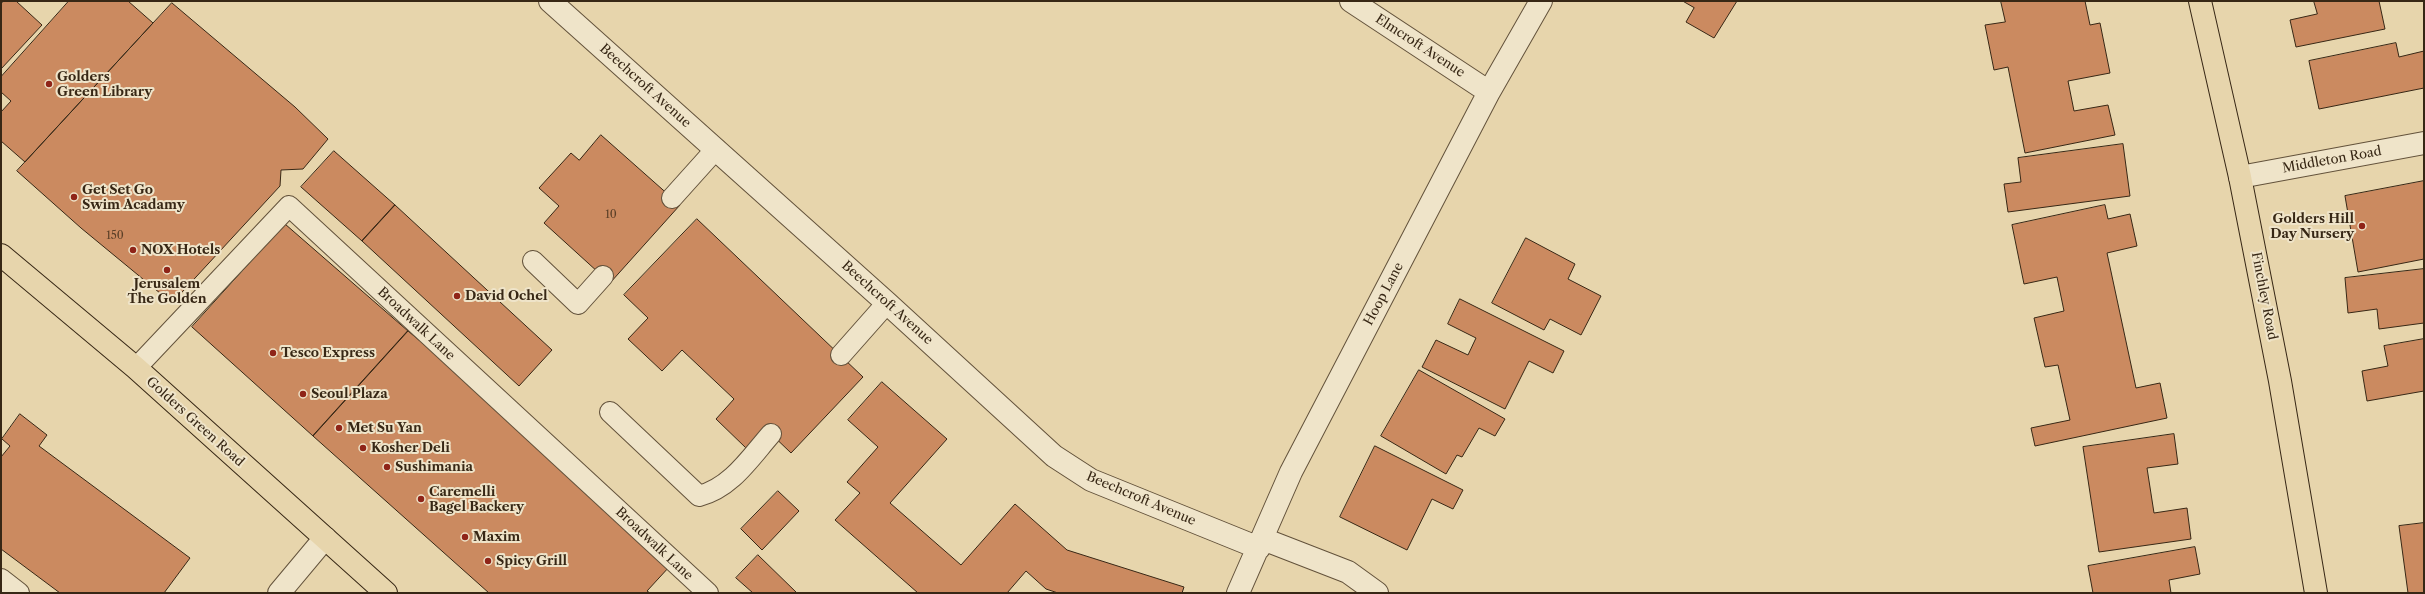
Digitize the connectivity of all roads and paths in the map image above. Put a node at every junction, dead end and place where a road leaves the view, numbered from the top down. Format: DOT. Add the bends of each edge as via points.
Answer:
graph roads {
  1 [pos="550,1"];
  2 [pos="1351,1"];
  3 [pos="1541,1"];
  4 [pos="2200,1"];
  5 [pos="1489,92"];
  6 [pos="2424,144"];
  7 [pos="716,149"];
  8 [pos="2240,177"];
  9 [pos="672,198"];
  10 [pos="1,255"];
  11 [pos="533,261"];
  12 [pos="603,276"];
  13 [pos="887,303"];
  14 [pos="841,355"];
  15 [pos="136,368"];
  16 [pos="610,412"];
  17 [pos="771,434"];
  18 [pos="325,538"];
  19 [pos="1261,544"];
  20 [pos="1,579"];
  21 [pos="19,593"];
  22 [pos="279,593"];
  23 [pos="386,593"];
  24 [pos="708,593"];
  25 [pos="1238,593"];
  26 [pos="1377,593"];
  27 [pos="2316,593"];
  1 -- 7 [label="street, Beechcroft Avenue"];
  2 -- 5 [label="street, Elmcroft Avenue"];
  3 -- 5 [label="street, Hoop Lane"];
  4 -- 8 [label="main road, Finchley Road"];
  5 -- 19 [label="street, Hoop Lane" via="1290,472"];
  6 -- 8 [label="street, Middleton Road"];
  7 -- 9 [label="lane"];
  7 -- 13 [label="street, Beechcroft Avenue"];
  8 -- 27 [label="main road, Finchley Road" via="2280,381"];
  10 -- 15 [label="main road, Golders Green Road"];
  11 -- 12 [label="lane" via="578,304"];
  13 -- 14 [label="lane"];
  13 -- 19 [label="street, Beechcroft Avenue" via="1054,456 1091,480"];
  15 -- 18 [label="main road, Golders Green Road"];
  15 -- 24 [label="lane, Broadwalk Lane" via="289,206"];
  16 -- 17 [label="lane" via="699,496 711,493 728,483"];
  18 -- 22 [label="street"];
  18 -- 23 [label="main road, Golders Green Road"];
  19 -- 25 [label="street, Hoop Lane"];
  19 -- 26 [label="street, Beechcroft Avenue" via="1348,572"];
  20 -- 21 [label="lane"];
}
